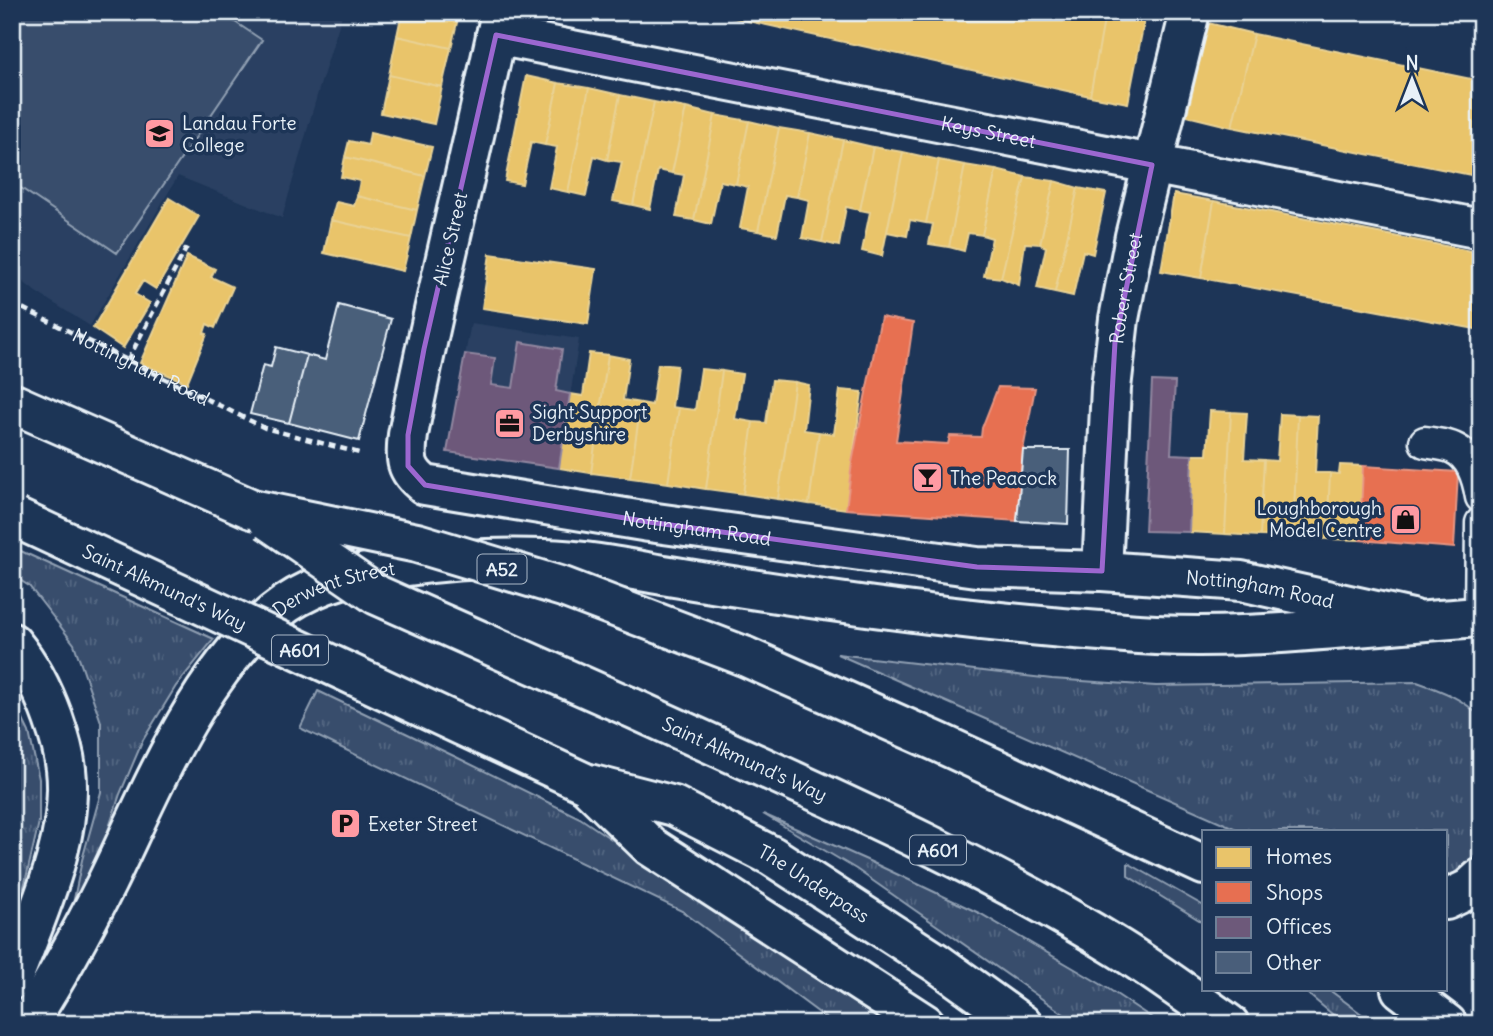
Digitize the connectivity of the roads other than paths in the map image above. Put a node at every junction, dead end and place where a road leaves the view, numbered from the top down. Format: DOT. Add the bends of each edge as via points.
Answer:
graph roads {
  1 [pos="1190,12"];
  2 [pos="498,24"];
  3 [pos="1153,165"];
  4 [pos="1481,229"];
  5 [pos="12,403"];
  6 [pos="1425,442"];
  7 [pos="408,466"];
  8 [pos="1481,497"];
  9 [pos="252,509"];
  10 [pos="14,518"];
  11 [pos="1481,523"];
  12 [pos="1102,571"];
  13 [pos="748,589"];
  14 [pos="1480,617"];
  15 [pos="1421,621"];
  16 [pos="12,643"];
  17 [pos="585,783"];
  18 [pos="1202,864"];
  19 [pos="1481,878"];
  20 [pos="1448,899"];
  21 [pos="12,980"];
  22 [pos="1402,990"];
  23 [pos="27,1024"];
  24 [pos="925,1024"];
  25 [pos="1022,1024"];
  26 [pos="1229,1024"];
  27 [pos="1447,1024"];
  1 -- 3 [label="street, Robert Street"];
  2 -- 3 [label="street, Keys Street"];
  2 -- 7 [label="street, Alice Street" via="424,349 406,447"];
  3 -- 4 [label="street, Keys Street"];
  3 -- 12 [label="street, Robert Street" via="1115,342"];
  5 -- 9 [label="street, Saint Alkmund's Way / A601"];
  6 -- 8 [label="lane" via="1463,454 1472,465"];
  7 -- 12 [label="street, Nottingham Road" via="425,485 649,522 977,567"];
  9 -- 18 [label="street, Saint Alkmund's Way / A52, bridge" via="417,543 563,587 744,656"];
  9 -- 26 [label="street, Saint Alkmund's Way / A601, bridge" via="377,595 630,707 1021,892 1121,949"];
  10 -- 17 [label="street, Saint Alkmund's Way / A601, bridge"];
  11 -- 14 [label="lane"];
  12 -- 15 [label="street, Nottingham Road" via="1241,582"];
  13 -- 15 [label="street, Nottingham Road" via="894,610 1170,636 1241,636"];
  13 -- 23 [label="street, Derwent Street" via="548,559 484,559 369,572 316,588 286,604 233,655 190,716 59,973"];
  14 -- 15 [label="street, Nottingham Road"];
  16 -- 21 [label="street" via="36,677 51,712 61,740 67,794 59,851"];
  17 -- 24 [label="street, Saint Alkmund's Way / A601" via="650,846"];
  17 -- 25 [label="street, The Underpass" via="674,806 772,856"];
  19 -- 20 [label="street"];
  22 -- 27 [label="street"];
}
